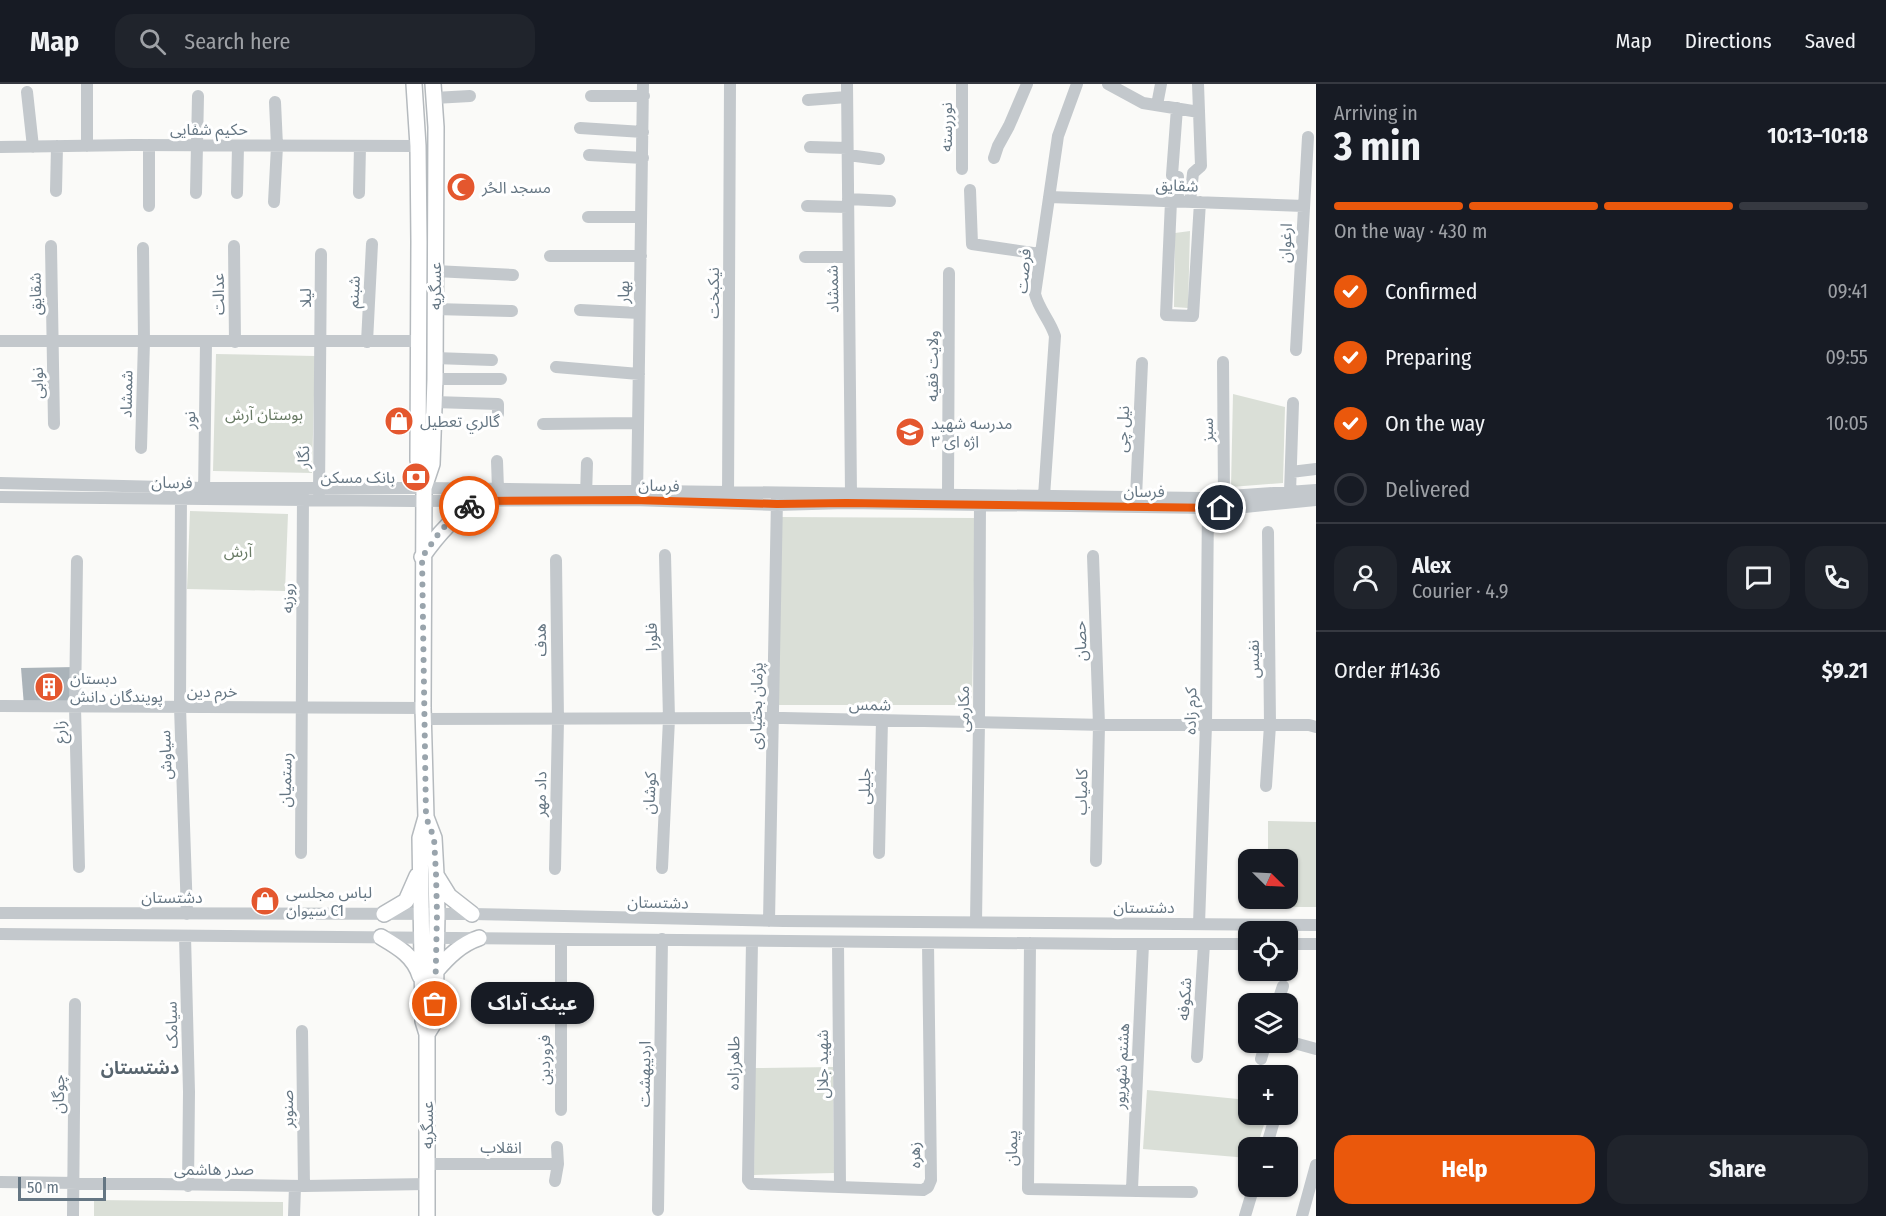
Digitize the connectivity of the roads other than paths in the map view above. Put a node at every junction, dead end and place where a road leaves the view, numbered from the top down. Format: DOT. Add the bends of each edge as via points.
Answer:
graph roads {
  1 [pos="87,84"];
  2 [pos="414,84"];
  3 [pos="730,84"];
  4 [pos="847,84"];
  5 [pos="962,84"];
  6 [pos="1027,84"];
  7 [pos="1077,84"];
  8 [pos="1108,84"];
  9 [pos="1161,84"];
  10 [pos="1198,84"];
  11 [pos="643,90"];
  12 [pos="434,91"];
  13 [pos="27,92"];
  14 [pos="198,96"];
  15 [pos="470,96"];
  16 [pos="591,96"];
  17 [pos="847,97"];
  18 [pos="808,100"];
  19 [pos="275,102"];
  20 [pos="1157,105"];
  21 [pos="1178,108"];
  22 [pos="1199,112"];
  23 [pos="580,128"];
  24 [pos="643,132"];
  25 [pos="1308,137"];
  26 [pos="149,145"];
  27 [pos="197,145"];
  28 [pos="57,146"];
  29 [pos="87,146"];
  30 [pos="238,146"];
  31 [pos="277,146"];
  32 [pos="360,146"];
  33 [pos="418,146"];
  34 [pos="0,147"];
  35 [pos="33,147"];
  36 [pos="810,147"];
  37 [pos="848,152"];
  38 [pos="589,155"];
  39 [pos="643,158"];
  40 [pos="994,158"];
  41 [pos="879,159"];
  42 [pos="962,170"];
  43 [pos="970,190"];
  44 [pos="56,191"];
  45 [pos="196,193"];
  46 [pos="237,193"];
  47 [pos="359,193"];
  48 [pos="1048,197"];
  49 [pos="890,201"];
  50 [pos="274,202"];
  51 [pos="1185,202"];
  52 [pos="848,203"];
  53 [pos="149,206"];
  54 [pos="807,206"];
  55 [pos="1304,206"];
  56 [pos="588,217"];
  57 [pos="641,217"];
  58 [pos="372,244"];
  59 [pos="51,246"];
  60 [pos="234,246"];
  61 [pos="143,249"];
  62 [pos="321,254"];
  63 [pos="1040,254"];
  64 [pos="550,256"];
  65 [pos="641,256"];
  66 [pos="806,257"];
  67 [pos="848,257"];
  68 [pos="435,270"];
  69 [pos="949,273"];
  70 [pos="513,275"];
  71 [pos="435,309"];
  72 [pos="580,310"];
  73 [pos="512,312"];
  74 [pos="639,313"];
  75 [pos="0,341"];
  76 [pos="52,341"];
  77 [pos="144,341"];
  78 [pos="418,341"];
  79 [pos="206,342"];
  80 [pos="235,342"];
  81 [pos="322,342"];
  82 [pos="367,342"];
  83 [pos="1296,350"];
  84 [pos="435,358"];
  85 [pos="492,360"];
  86 [pos="1222,362"];
  87 [pos="1142,363"];
  88 [pos="556,367"];
  89 [pos="639,374"];
  90 [pos="435,379"];
  91 [pos="501,379"];
  92 [pos="434,402"];
  93 [pos="1293,403"];
  94 [pos="498,414"];
  95 [pos="638,423"];
  96 [pos="54,424"];
  97 [pos="543,424"];
  98 [pos="141,448"];
  99 [pos="497,461"];
  100 [pos="587,463"];
  101 [pos="1316,469"];
  102 [pos="1291,472"];
  103 [pos="0,483"];
  104 [pos="498,489"];
  105 [pos="1316,490"];
  106 [pos="1290,492"];
  107 [pos="181,493"];
  108 [pos="205,494"];
  109 [pos="303,494"];
  110 [pos="319,494"];
  111 [pos="424,494"];
  112 [pos="851,494"];
  113 [pos="586,495"];
  114 [pos="948,495"];
  115 [pos="0,496"];
  116 [pos="637,496"];
  117 [pos="1044,496"];
  118 [pos="1224,496"];
  119 [pos="1136,497"];
  120 [pos="728,498"];
  121 [pos="777,499"];
  122 [pos="1316,500"];
  123 [pos="477,501"];
  124 [pos="980,501"];
  125 [pos="1208,503"];
  126 [pos="1268,532"];
  127 [pos="665,555"];
  128 [pos="1093,556"];
  129 [pos="422,557"];
  130 [pos="556,560"];
  131 [pos="77,561"];
  132 [pos="0,706"];
  133 [pos="75,707"];
  134 [pos="180,707"];
  135 [pos="303,708"];
  136 [pos="423,713"];
  137 [pos="773,718"];
  138 [pos="669,719"];
  139 [pos="558,720"];
  140 [pos="882,720"];
  141 [pos="980,722"];
  142 [pos="1099,725"];
  143 [pos="1206,725"];
  144 [pos="1270,725"];
  145 [pos="1316,727"];
  146 [pos="1266,786"];
  147 [pos="426,817"];
  148 [pos="301,853"];
  149 [pos="879,853"];
  150 [pos="1095,861"];
  151 [pos="79,867"];
  152 [pos="420,867"];
  153 [pos="662,868"];
  154 [pos="555,869"];
  155 [pos="436,874"];
  156 [pos="0,913"];
  157 [pos="186,914"];
  158 [pos="384,914"];
  159 [pos="421,914"];
  160 [pos="437,914"];
  161 [pos="472,914"];
  162 [pos="769,921"];
  163 [pos="976,922"];
  164 [pos="1045,923"];
  165 [pos="1199,924"];
  166 [pos="1316,925"];
  167 [pos="0,934"];
  168 [pos="185,936"];
  169 [pos="381,937"];
  170 [pos="429,937"];
  171 [pos="479,938"];
  172 [pos="561,939"];
  173 [pos="662,939"];
  174 [pos="752,941"];
  175 [pos="838,942"];
  176 [pos="928,943"];
  177 [pos="1030,944"];
  178 [pos="1047,944"];
  179 [pos="1143,944"];
  180 [pos="1204,944"];
  181 [pos="1238,944"];
  182 [pos="1298,944"];
  183 [pos="1316,944"];
  184 [pos="436,971"];
  185 [pos="422,979"];
  186 [pos="1283,986"];
  187 [pos="1281,993"];
  188 [pos="75,1004"];
  189 [pos="302,1031"];
  190 [pos="427,1034"];
  191 [pos="1298,1044"];
  192 [pos="1316,1049"];
  193 [pos="1263,1053"];
  194 [pos="1197,1057"];
  195 [pos="1261,1059"];
  196 [pos="561,1110"];
  197 [pos="557,1147"];
  198 [pos="427,1164"];
  199 [pos="558,1164"];
  200 [pos="1316,1165"];
  201 [pos="0,1182"];
  202 [pos="555,1182"];
  203 [pos="73,1184"];
  204 [pos="427,1184"];
  205 [pos="751,1184"];
  206 [pos="188,1186"];
  207 [pos="300,1186"];
  208 [pos="840,1186"];
  209 [pos="1132,1189"];
  210 [pos="1192,1192"];
  211 [pos="1251,1197"];
  212 [pos="658,1210"];
  213 [pos="74,1216"];
  214 [pos="294,1216"];
  215 [pos="427,1216"];
  216 [pos="1245,1216"];
  217 [pos="1302,1216"];
  1 -- 29 [label="street"];
  2 -- 33 [label="main road, عسگریه"];
  3 -- 120 [label="street, نیکبخت"];
  4 -- 17 [label="street, شمشاد"];
  5 -- 42 [label="street, نوررسته"];
  6 -- 40 [label="street"];
  7 -- 48 [label="street, فرصت" via="1058,136"];
  8 -- 20 [label="street" via="1143,103"];
  9 -- 20 [label="street"];
  10 -- 22 [label="street"];
  11 -- 16 [label="street"];
  11 -- 24 [label="street, بهار"];
  12 -- 15 [label="street"];
  12 -- 68 [label="main road, عسگریه"];
  13 -- 35 [label="street"];
  14 -- 27 [label="street"];
  17 -- 18 [label="street"];
  17 -- 37 [label="street, شمشاد"];
  19 -- 31 [label="street"];
  20 -- 21 [label="street"];
  21 -- 22 [label="street"];
  21 -- 51 [label="street" via="1172,175 1178,177"];
  22 -- 51 [label="street" via="1201,166 1193,172"];
  23 -- 24 [label="street"];
  24 -- 39 [label="street, بهار"];
  25 -- 55 [label="street, ارغوان"];
  26 -- 27 [label="street, حکیم شفایی"];
  26 -- 29 [label="street, حکیم شفایی"];
  26 -- 53 [label="street"];
  27 -- 30 [label="street, حکیم شفایی"];
  27 -- 45 [label="street"];
  28 -- 29 [label="street, حکیم شفایی"];
  28 -- 35 [label="street, حکیم شفایی"];
  28 -- 44 [label="street"];
  30 -- 31 [label="street, حکیم شفایی"];
  30 -- 46 [label="street"];
  31 -- 32 [label="street, حکیم شفایی"];
  31 -- 50 [label="street"];
  32 -- 33 [label="street, حکیم شفایی"];
  32 -- 47 [label="street"];
  33 -- 78 [label="main road, عسگریه"];
  34 -- 35 [label="street, حکیم شفایی"];
  36 -- 37 [label="street"];
  37 -- 41 [label="street"];
  37 -- 52 [label="street, شمشاد"];
  38 -- 39 [label="street"];
  39 -- 57 [label="street, بهار"];
  43 -- 63 [label="street" via="972,244"];
  48 -- 51 [label="street, شقایق"];
  48 -- 63 [label="street, فرصت"];
  49 -- 52 [label="street"];
  51 -- 51 [label="street" via="1167,315 1193,316"];
  51 -- 55 [label="street, شقایق"];
  52 -- 54 [label="street"];
  52 -- 67 [label="street, شمشاد"];
  55 -- 83 [label="street, ارغوان"];
  56 -- 57 [label="street"];
  57 -- 65 [label="street, بهار"];
  58 -- 82 [label="street, شبنم"];
  59 -- 76 [label="street, شقایق"];
  60 -- 80 [label="street, عدالت"];
  61 -- 77 [label="street"];
  62 -- 81 [label="street, لیلا"];
  63 -- 117 [label="street, فرصت" via="1035,294 1055,336"];
  64 -- 65 [label="street"];
  65 -- 74 [label="street, بهار"];
  66 -- 67 [label="street"];
  67 -- 112 [label="street, شمشاد"];
  68 -- 70 [label="street"];
  68 -- 71 [label="main road, عسگریه"];
  69 -- 114 [label="street, ولایت فقیه"];
  71 -- 73 [label="street"];
  71 -- 84 [label="main road, عسگریه"];
  72 -- 74 [label="street"];
  74 -- 89 [label="street, بهار"];
  75 -- 76 [label="street"];
  76 -- 77 [label="street"];
  76 -- 96 [label="street, نوابی"];
  77 -- 79 [label="street"];
  77 -- 98 [label="street, شمشاد"];
  78 -- 82 [label="street"];
  78 -- 111 [label="main road, عسگریه" via="418,460"];
  79 -- 80 [label="street"];
  79 -- 108 [label="street, نور"];
  80 -- 81 [label="street"];
  81 -- 82 [label="street"];
  81 -- 110 [label="street, نگار"];
  84 -- 85 [label="street"];
  84 -- 90 [label="main road, عسگریه"];
  86 -- 118 [label="street, سبز"];
  87 -- 119 [label="street, نیل چی"];
  88 -- 89 [label="street"];
  89 -- 95 [label="street, بهار"];
  90 -- 91 [label="street"];
  90 -- 92 [label="main road, عسگریه"];
  92 -- 94 [label="street" via="498,404"];
  92 -- 111 [label="main road, عسگریه" via="432,464"];
  93 -- 102 [label="street"];
  95 -- 97 [label="street"];
  95 -- 116 [label="street, بهار"];
  99 -- 104 [label="street"];
  100 -- 113 [label="street"];
  101 -- 102 [label="street"];
  102 -- 106 [label="street"];
  103 -- 107 [label="street, فرسان"];
  104 -- 111 [label="street, فرسان"];
  104 -- 113 [label="street, فرسان"];
  105 -- 106 [label="street, فرسان"];
  106 -- 118 [label="street, فرسان"];
  107 -- 108 [label="street, فرسان"];
  107 -- 115 [label="street, فرسان"];
  107 -- 134 [label="street, سیاوش"];
  108 -- 109 [label="street, فرسان"];
  109 -- 110 [label="street, فرسان"];
  109 -- 135 [label="street, روزبه"];
  110 -- 111 [label="street, فرسان"];
  111 -- 123 [label="street, فرسان"];
  111 -- 129 [label="main road, عسگریه"];
  112 -- 114 [label="street, فرسان"];
  112 -- 121 [label="street, فرسان"];
  113 -- 116 [label="street, فرسان"];
  113 -- 123 [label="street, فرسان"];
  114 -- 124 [label="street, فرسان"];
  116 -- 120 [label="street, فرسان"];
  117 -- 119 [label="street, فرسان"];
  117 -- 124 [label="street, فرسان"];
  118 -- 125 [label="street, فرسان"];
  119 -- 125 [label="street, فرسان"];
  120 -- 121 [label="street, فرسان"];
  121 -- 124 [label="street, فرسان" via="846,503"];
  121 -- 137 [label="street, پژمان بختیاری"];
  122 -- 125 [label="street, فرسان" via="1235,508"];
  123 -- 129 [label="main road" via="442,529"];
  124 -- 125 [label="street, فرسان"];
  124 -- 141 [label="street, مکارمی"];
  125 -- 143 [label="street, کرم زاده"];
  126 -- 144 [label="street, نفیس"];
  127 -- 138 [label="street, فلورا"];
  128 -- 142 [label="street, حصان"];
  129 -- 136 [label="main road, عسگریه"];
  130 -- 139 [label="street, هدف"];
  131 -- 133 [label="street, زارع"];
  132 -- 133 [label="street, خرم دین"];
  133 -- 134 [label="street, خرم دین"];
  133 -- 151 [label="street, زارع"];
  134 -- 135 [label="street, خرم دین"];
  134 -- 157 [label="street, سیاوش"];
  135 -- 136 [label="street, خرم دین"];
  135 -- 148 [label="street, رستمیان"];
  136 -- 139 [label="street, شمس"];
  136 -- 147 [label="main road, عسگریه"];
  137 -- 138 [label="street, شمس"];
  137 -- 140 [label="street, شمس"];
  137 -- 162 [label="street, پژمان بختیاری"];
  138 -- 139 [label="street, شمس"];
  138 -- 153 [label="street, کوشان"];
  139 -- 154 [label="street, داد مهر"];
  140 -- 141 [label="street, شمس"];
  140 -- 149 [label="street, جلیلی"];
  141 -- 142 [label="street, شمس"];
  141 -- 163 [label="street, مکارمی"];
  142 -- 143 [label="street, شمس"];
  142 -- 150 [label="street, کامیاب"];
  143 -- 144 [label="street, شمس"];
  143 -- 165 [label="street, کرم زاده"];
  144 -- 145 [label="street, شمس"];
  144 -- 146 [label="street, نفیس"];
  147 -- 152 [label="main road, عسگریه" via="420,838"];
  147 -- 155 [label="main road, عسگریه" via="434,838"];
  152 -- 158 [label="main road" via="406,901"];
  152 -- 159 [label="main road, عسگریه"];
  155 -- 160 [label="main road, عسگریه"];
  155 -- 161 [label="main road" via="449,896"];
  156 -- 157 [label="street, دشتستان"];
  157 -- 158 [label="street, دشتستان"];
  158 -- 159 [label="street, دشتستان"];
  159 -- 160 [label="street, دشتستان"];
  159 -- 170 [label="main road, عسگریه"];
  160 -- 161 [label="street, دشتستان"];
  160 -- 170 [label="main road, عسگریه"];
  161 -- 162 [label="street, دشتستان"];
  162 -- 163 [label="street, دشتستان"];
  163 -- 164 [label="street, دشتستان"];
  164 -- 165 [label="street, دشتستان"];
  164 -- 178 [label="street"];
  165 -- 166 [label="street, دشتستان"];
  167 -- 168 [label="street"];
  168 -- 169 [label="street"];
  168 -- 206 [label="street, سیامک"];
  169 -- 170 [label="street"];
  169 -- 185 [label="main road" via="412,959"];
  170 -- 171 [label="street"];
  170 -- 184 [label="main road, عسگریه"];
  170 -- 185 [label="main road, عسگریه"];
  171 -- 172 [label="street"];
  171 -- 184 [label="main road" via="455,951"];
  172 -- 173 [label="street"];
  172 -- 196 [label="street, فروردین"];
  173 -- 174 [label="street"];
  173 -- 212 [label="street, اردیبهشت"];
  174 -- 175 [label="street"];
  174 -- 205 [label="street, طاهرزاده" via="748,1180"];
  175 -- 176 [label="street"];
  175 -- 208 [label="street, شهید جلال"];
  176 -- 177 [label="street"];
  176 -- 208 [label="street, زهره" via="931,1180 923,1190"];
  177 -- 178 [label="street"];
  177 -- 209 [label="street, پیمان" via="1028,1189"];
  178 -- 179 [label="street"];
  179 -- 180 [label="street"];
  179 -- 209 [label="street, هشتم شهریور"];
  180 -- 181 [label="street"];
  180 -- 194 [label="street, شکوفه"];
  182 -- 183 [label="street"];
  184 -- 190 [label="main road, عسگریه" via="435,1021"];
  185 -- 190 [label="main road, عسگریه"];
  186 -- 187 [label="street"];
  188 -- 203 [label="street, چوگان"];
  189 -- 207 [label="street, صنوبر"];
  190 -- 198 [label="main road, عسگریه"];
  191 -- 192 [label="street"];
  193 -- 195 [label="street"];
  197 -- 199 [label="street"];
  198 -- 199 [label="street, انقلاب"];
  198 -- 204 [label="main road, عسگریه"];
  199 -- 202 [label="street"];
  200 -- 217 [label="street"];
  201 -- 203 [label="street, صدر هاشمی"];
  203 -- 206 [label="street, صدر هاشمی"];
  203 -- 213 [label="street, چوگان"];
  204 -- 207 [label="street, صدر هاشمی"];
  204 -- 215 [label="main road, عسگریه"];
  205 -- 208 [label="street, زهره"];
  206 -- 207 [label="street, صدر هاشمی"];
  207 -- 214 [label="street, صنوبر"];
  209 -- 210 [label="street, پیمان"];
  211 -- 216 [label="street"];
}
